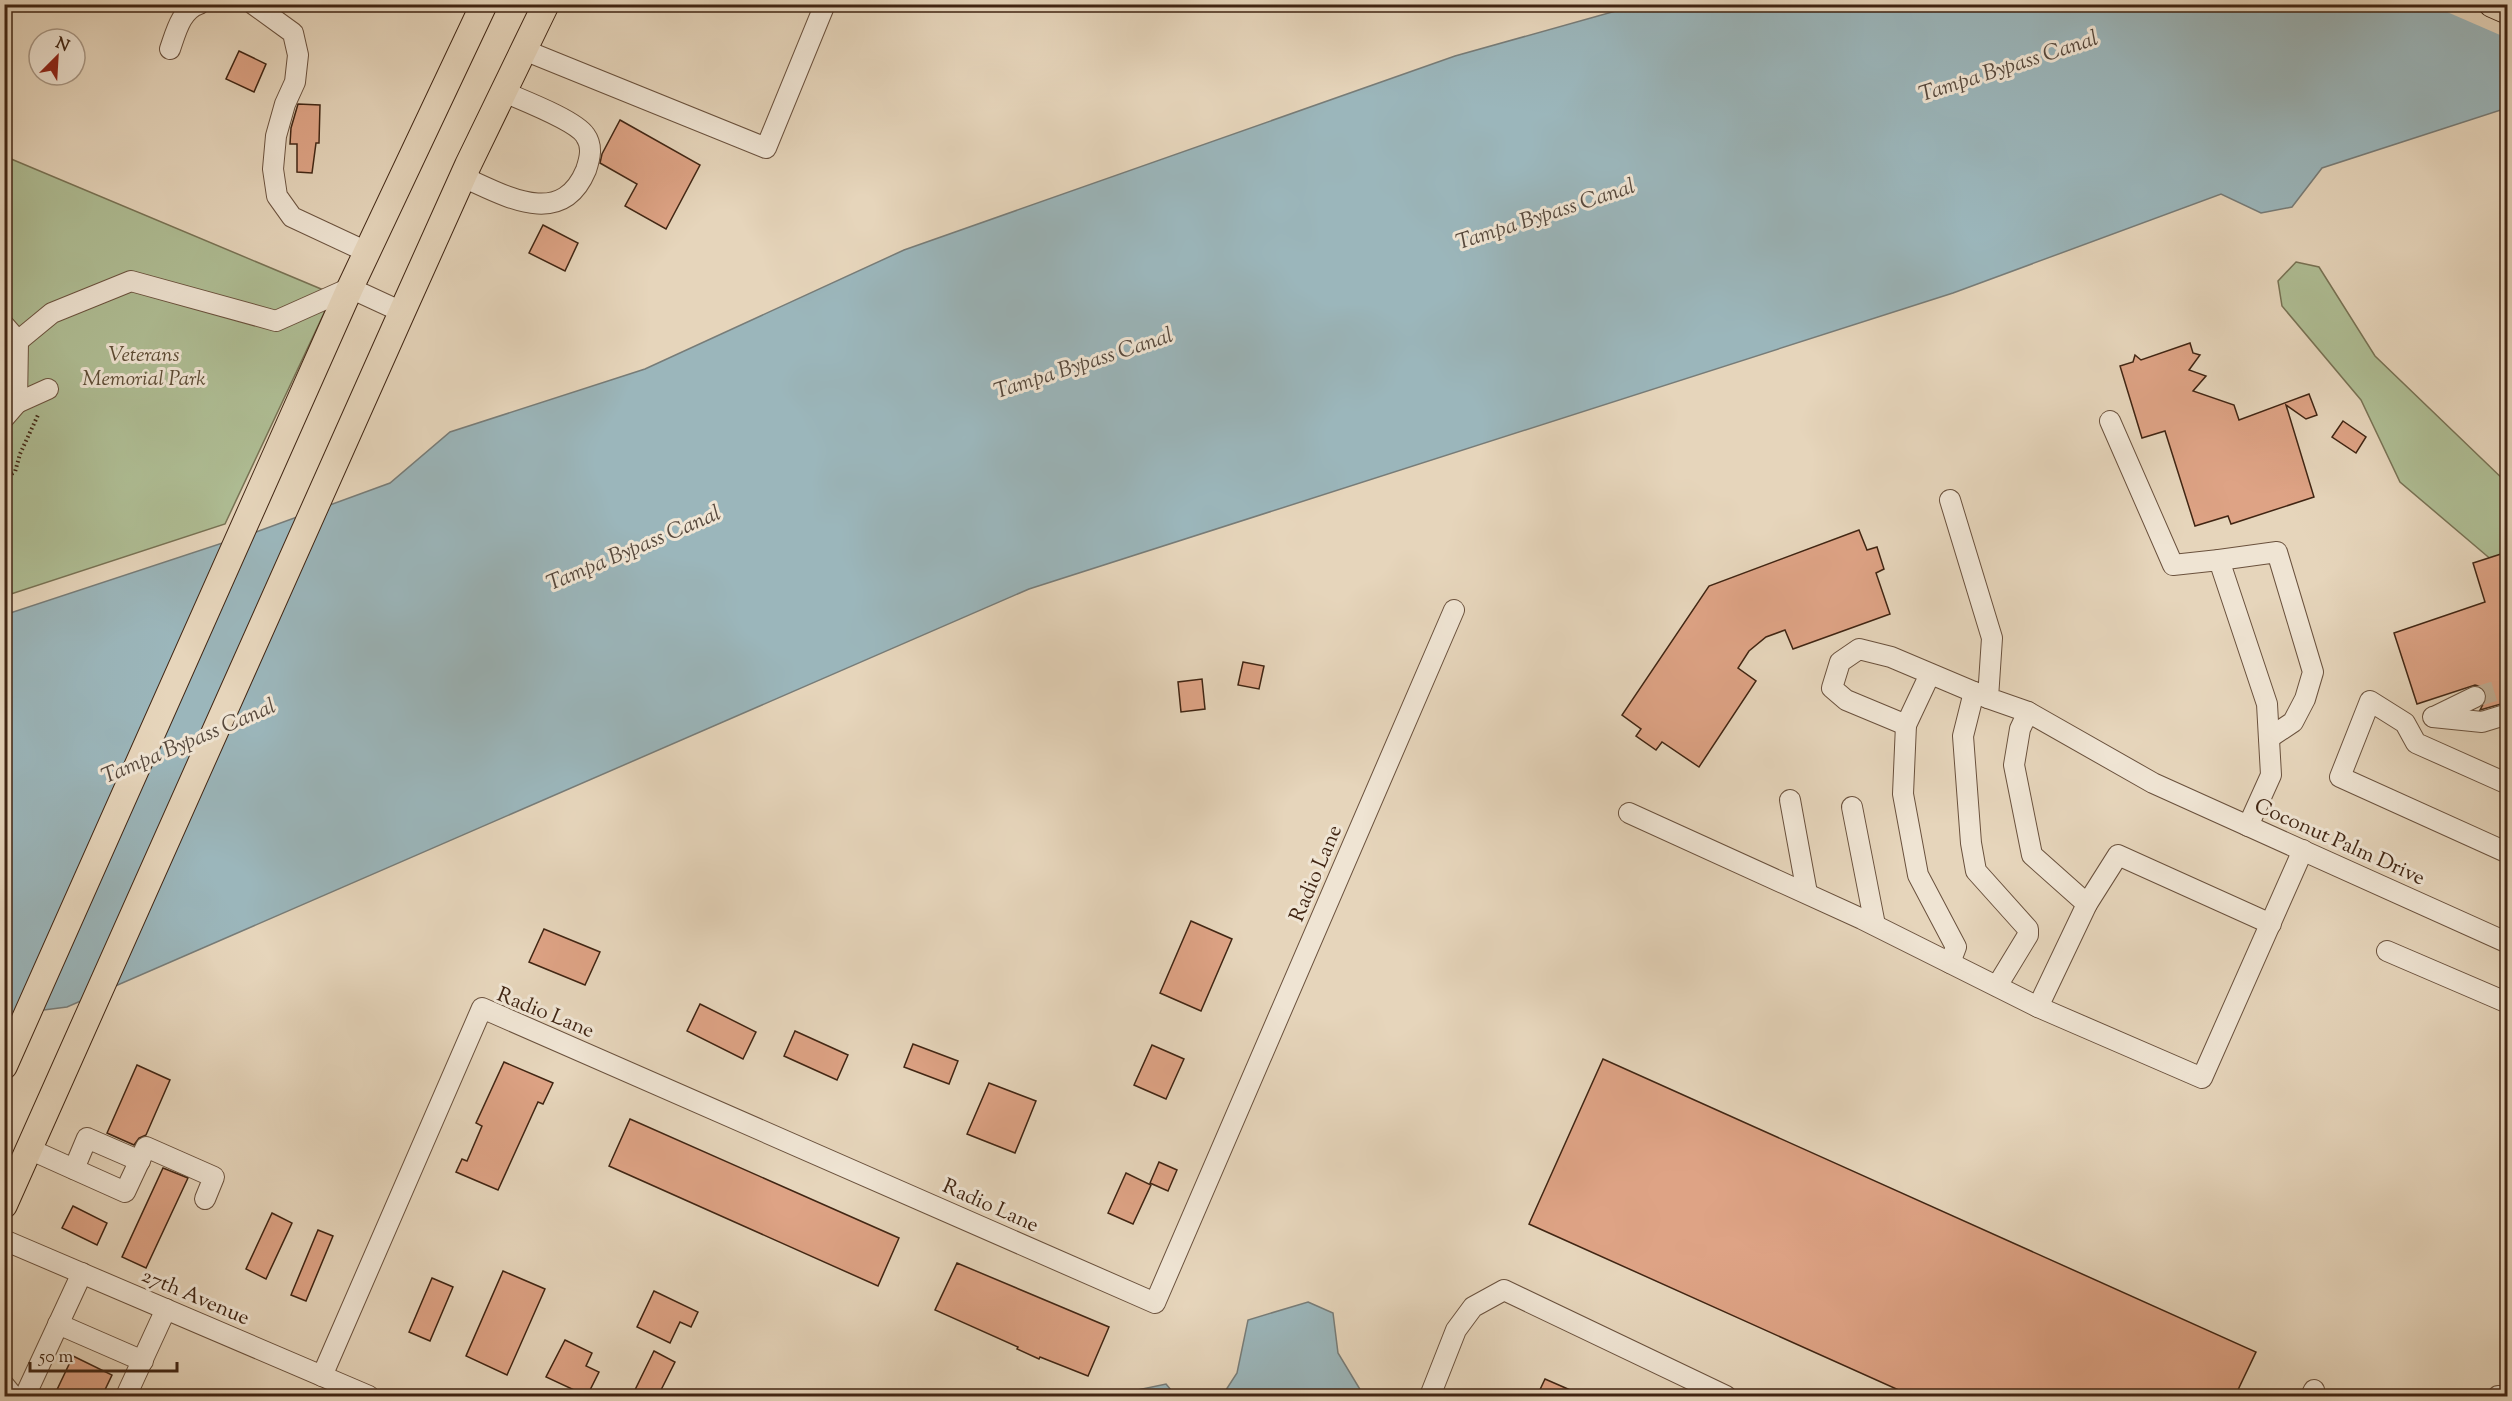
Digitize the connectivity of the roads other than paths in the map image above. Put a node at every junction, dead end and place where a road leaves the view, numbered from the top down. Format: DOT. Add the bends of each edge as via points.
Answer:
graph roads {
  1 [pos="199,4"];
  2 [pos="253,4"];
  3 [pos="484,4"];
  4 [pos="546,4"];
  5 [pos="825,4"];
  6 [pos="2492,4"];
  7 [pos="2508,11"];
  8 [pos="170,49"];
  9 [pos="524,50"];
  10 [pos="504,92"];
  11 [pos="463,177"];
  12 [pos="367,252"];
  13 [pos="350,288"];
  14 [pos="402,312"];
  15 [pos="4,325"];
  16 [pos="18,341"];
  17 [pos="48,389"];
  18 [pos="17,403"];
  19 [pos="4,418"];
  20 [pos="2110,421"];
  21 [pos="1950,500"];
  22 [pos="2219,560"];
  23 [pos="1454,610"];
  24 [pos="1930,674"];
  25 [pos="1981,695"];
  26 [pos="2475,698"];
  27 [pos="2028,712"];
  28 [pos="2508,714"];
  29 [pos="2433,717"];
  30 [pos="2405,723"];
  31 [pos="1906,725"];
  32 [pos="2269,738"];
  33 [pos="2508,783"];
  34 [pos="1790,800"];
  35 [pos="1852,807"];
  36 [pos="1629,813"];
  37 [pos="2248,826"];
  38 [pos="2303,850"];
  39 [pos="2508,853"];
  40 [pos="1807,893"];
  41 [pos="2087,904"];
  42 [pos="2271,924"];
  43 [pos="1875,925"];
  44 [pos="2508,943"];
  45 [pos="2387,951"];
  46 [pos="1950,963"];
  47 [pos="1997,986"];
  48 [pos="2508,1003"];
  49 [pos="2038,1007"];
  50 [pos="8,1058"];
  51 [pos="29,1149"];
  52 [pos="140,1161"];
  53 [pos="74,1169"];
  54 [pos="205,1199"];
  55 [pos="4,1205"];
  56 [pos="4,1240"];
  57 [pos="82,1273"];
  58 [pos="166,1309"];
  59 [pos="58,1324"];
  60 [pos="143,1361"];
  61 [pos="322,1376"];
  62 [pos="4,1385"];
  63 [pos="13,1396"];
  64 [pos="25,1396"];
  65 [pos="126,1396"];
  66 [pos="369,1396"];
  67 [pos="1430,1396"];
  68 [pos="1726,1396"];
  69 [pos="2498,1396"];
  70 [pos="2506,1396"];
  1 -- 8 [label="street" via="190,7"];
  2 -- 12 [label="street" via="292,33 298,55 295,82 276,136 273,169 277,196 292,217"];
  3 -- 12 [label="main road"];
  4 -- 9 [label="main road"];
  5 -- 9 [label="street" via="766,148"];
  6 -- 7 [label="main road"];
  9 -- 10 [label="main road"];
  10 -- 11 [label="main road"];
  10 -- 11 [label="street" via="585,134 591,150 585,171 573,191 546,205 516,202"];
  11 -- 14 [label="main road"];
  12 -- 13 [label="main road"];
  13 -- 14 [label="street"];
  13 -- 16 [label="street" via="276,321 131,281 52,313"];
  13 -- 50 [label="main road"];
  14 -- 51 [label="main road"];
  15 -- 16 [label="street"];
  16 -- 18 [label="street"];
  17 -- 18 [label="street"];
  18 -- 19 [label="street"];
  20 -- 22 [label="street" via="2173,565"];
  21 -- 25 [label="street" via="1992,638"];
  22 -- 32 [label="street" via="2266,704"];
  22 -- 32 [label="street" via="2277,552 2313,672 2293,722"];
  23 -- 61 [label="street, Radio Lane" via="1155,1303 482,1008"];
  24 -- 25 [label="street, Coconut Palm Drive"];
  24 -- 31 [label="street"];
  24 -- 31 [label="street, Coconut Palm Drive" via="1891,657 1859,649 1840,662 1832,688 1846,700"];
  25 -- 27 [label="street, Coconut Palm Drive"];
  25 -- 47 [label="street" via="1963,736 1976,871 2028,929"];
  26 -- 29 [label="street"];
  27 -- 37 [label="street, Coconut Palm Drive" via="2153,783"];
  27 -- 41 [label="street" via="2020,729 2014,765 2032,855"];
  28 -- 29 [label="street" via="2482,722"];
  29 -- 30 [label="street"];
  30 -- 33 [label="street" via="2416,743"];
  30 -- 39 [label="street" via="2370,701 2340,777"];
  31 -- 46 [label="street" via="1903,794 1918,875 1956,947"];
  32 -- 37 [label="street" via="2271,775"];
  34 -- 40 [label="street"];
  35 -- 43 [label="street"];
  36 -- 40 [label="street"];
  37 -- 38 [label="street, Coconut Palm Drive"];
  38 -- 42 [label="street"];
  38 -- 44 [label="street, Coconut Palm Drive"];
  40 -- 43 [label="street"];
  41 -- 42 [label="street" via="2118,855"];
  41 -- 49 [label="street"];
  42 -- 49 [label="street" via="2202,1078"];
  43 -- 46 [label="street"];
  45 -- 48 [label="street"];
  46 -- 47 [label="street"];
  47 -- 49 [label="street"];
  51 -- 53 [label="street"];
  51 -- 55 [label="main road"];
  52 -- 53 [label="street" via="125,1192"];
  52 -- 53 [label="street" via="87,1138"];
  52 -- 54 [label="street" via="146,1147 214,1178"];
  56 -- 57 [label="street, 27th Avenue"];
  57 -- 58 [label="street, 27th Avenue"];
  57 -- 59 [label="street"];
  58 -- 60 [label="street"];
  58 -- 61 [label="street, 27th Avenue"];
  59 -- 60 [label="street"];
  59 -- 64 [label="street"];
  60 -- 65 [label="street"];
  61 -- 66 [label="street, 27th Avenue"];
  62 -- 63 [label="street"];
  67 -- 68 [label="street" via="1456,1330 1473,1307 1504,1290"];
  69 -- 70 [label="street"];
}
